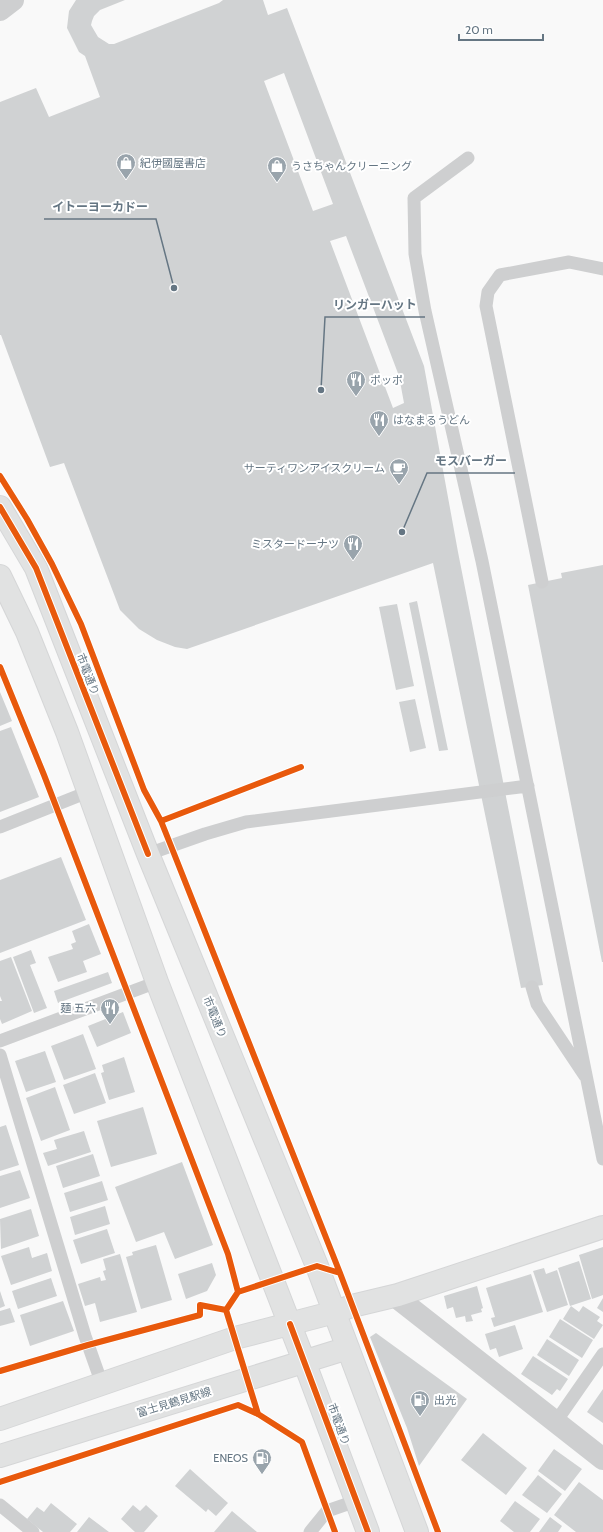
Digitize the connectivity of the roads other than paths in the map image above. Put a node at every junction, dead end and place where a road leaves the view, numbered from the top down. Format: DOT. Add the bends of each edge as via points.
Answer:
graph roads {
  1 [pos="13,0"];
  2 [pos="0,10"];
  3 [pos="468,158"];
  4 [pos="603,269"];
  5 [pos="0,507"];
  6 [pos="0,576"];
  7 [pos="542,582"];
  8 [pos="528,786"];
  9 [pos="88,792"];
  10 [pos="0,828"];
  11 [pos="148,854"];
  12 [pos="157,982"];
  13 [pos="532,987"];
  14 [pos="0,1041"];
  15 [pos="0,1055"];
  16 [pos="588,1080"];
  17 [pos="603,1159"];
  18 [pos="603,1227"];
  19 [pos="398,1296"];
  20 [pos="335,1312"];
  21 [pos="290,1324"];
  22 [pos="348,1348"];
  23 [pos="603,1354"];
  24 [pos="304,1361"];
  25 [pos="102,1384"];
  26 [pos="0,1419"];
  27 [pos="555,1423"];
  28 [pos="0,1456"];
  29 [pos="603,1459"];
  30 [pos="356,1501"];
  31 [pos="0,1505"];
  32 [pos="33,1532"];
  33 [pos="310,1532"];
  34 [pos="368,1532"];
  35 [pos="417,1532"];
  1 -- 2 [label="street"];
  3 -- 8 [label="lane" via="414,198 415,254 425,311 482,561"];
  4 -- 7 [label="lane" via="569,262 500,275 488,292 486,306"];
  5 -- 11 [label="street, 市電通り" via="36,568"];
  6 -- 9 [label="street, 市電通り" via="27,632"];
  8 -- 11 [label="lane" via="246,822"];
  8 -- 16 [label="lane"];
  9 -- 10 [label="lane"];
  9 -- 12 [label="street, 市電通り"];
  11 -- 20 [label="street, 市電通り"];
  12 -- 14 [label="lane"];
  12 -- 21 [label="street, 市電通り"];
  13 -- 16 [label="lane" via="537,1004"];
  15 -- 25 [label="lane" via="85,1336"];
  16 -- 17 [label="lane"];
  18 -- 19 [label="street"];
  19 -- 20 [label="street"];
  19 -- 27 [label="street"];
  20 -- 21 [label="street"];
  20 -- 22 [label="street, 市電通り"];
  21 -- 24 [label="street, 市電通り"];
  21 -- 25 [label="street" via="235,1338"];
  22 -- 24 [label="street, 富士見鶴見駅線"];
  22 -- 35 [label="street, 市電通り"];
  23 -- 27 [label="lane"];
  24 -- 28 [label="street, 富士見鶴見駅線"];
  24 -- 30 [label="street, 市電通り"];
  25 -- 26 [label="street"];
  27 -- 29 [label="street"];
  30 -- 33 [label="lane" via="327,1511"];
  30 -- 34 [label="street, 市電通り"];
  31 -- 32 [label="lane"];
}
